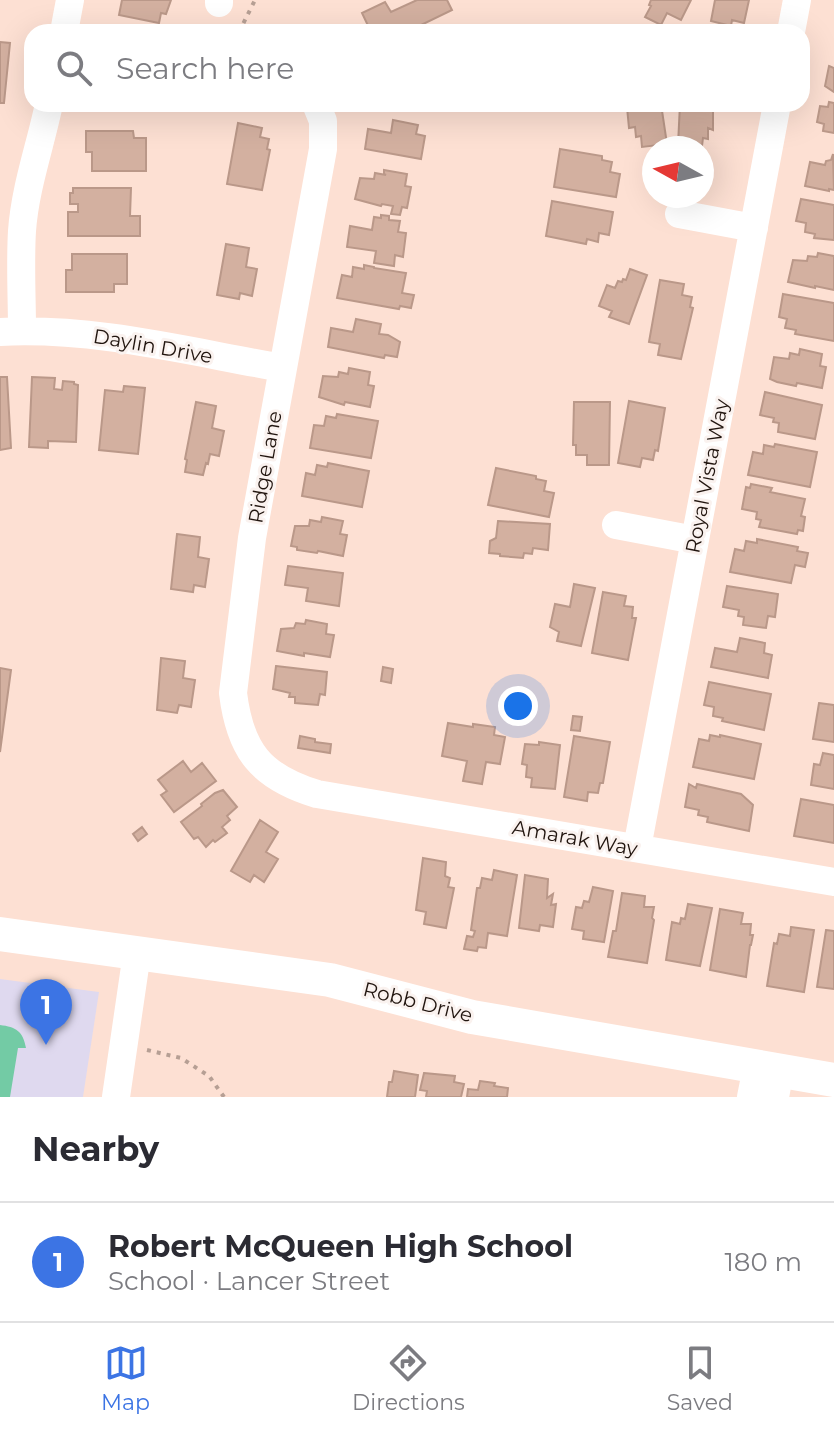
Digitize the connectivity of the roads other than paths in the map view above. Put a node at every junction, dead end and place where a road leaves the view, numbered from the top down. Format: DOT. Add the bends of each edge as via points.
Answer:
graph roads {
  1 [pos="70,0"];
  2 [pos="797,0"];
  3 [pos="66,24"];
  4 [pos="792,24"];
  5 [pos="47,112"];
  6 [pos="319,112"];
  7 [pos="776,112"];
  8 [pos="679,214"];
  9 [pos="754,228"];
  10 [pos="11,331"];
  11 [pos="283,368"];
  12 [pos="616,525"];
  13 [pos="695,540"];
  14 [pos="317,794"];
  15 [pos="637,848"];
  16 [pos="834,882"];
  17 [pos="0,934"];
  18 [pos="137,953"];
  19 [pos="834,1080"];
  20 [pos="766,1083"];
  21 [pos="116,1097"];
  1 -- 3 [label="street"];
  2 -- 4 [label="street"];
  5 -- 10 [label="street" via="29,184"];
  6 -- 11 [label="street, Ridge Lane" via="323,149"];
  7 -- 9 [label="street, Royal Vista Way"];
  8 -- 9 [label="street"];
  9 -- 13 [label="street, Royal Vista Way"];
  10 -- 11 [label="street, Daylin Drive" via="101,336"];
  11 -- 14 [label="street, Ridge Lane" via="252,538 233,693 236,719 256,758 294,787"];
  12 -- 13 [label="street"];
  13 -- 15 [label="street, Royal Vista Way"];
  14 -- 15 [label="street, Amarak Way"];
  15 -- 16 [label="street, Amarak Way"];
  17 -- 18 [label="main road, Robb Drive"];
  18 -- 20 [label="main road, Robb Drive" via="330,980"];
  18 -- 21 [label="street"];
  19 -- 20 [label="main road, Robb Drive"];
}
